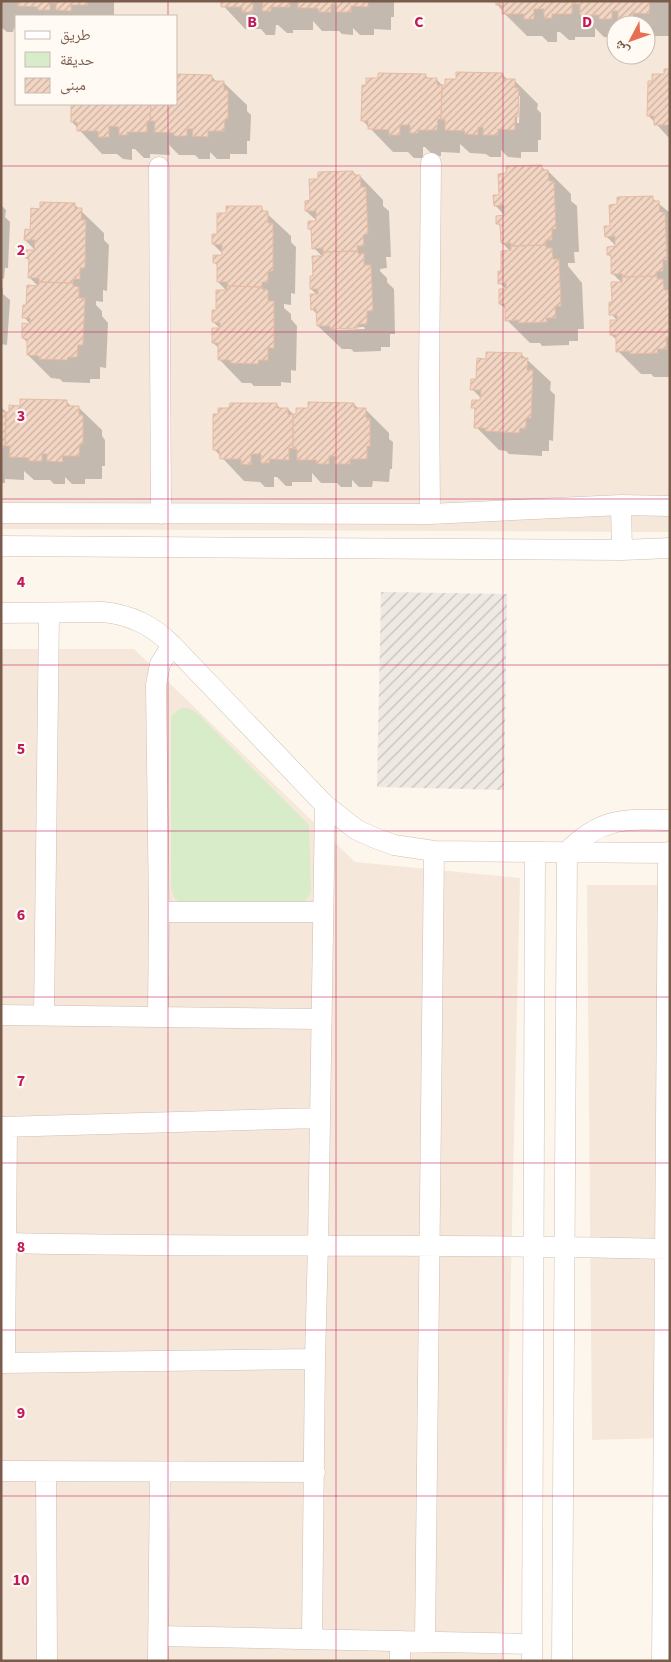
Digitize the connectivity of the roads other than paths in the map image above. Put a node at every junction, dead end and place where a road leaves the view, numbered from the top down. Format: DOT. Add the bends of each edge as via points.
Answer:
graph roads {
  1 [pos="431,163"];
  2 [pos="159,167"];
  3 [pos="621,505"];
  4 [pos="670,506"];
  5 [pos="1,513"];
  6 [pos="161,514"];
  7 [pos="430,514"];
  8 [pos="1,546"];
  9 [pos="670,548"];
  10 [pos="622,550"];
  11 [pos="1,614"];
  12 [pos="49,614"];
  13 [pos="172,645"];
  14 [pos="325,805"];
  15 [pos="670,820"];
  16 [pos="434,852"];
  17 [pos="535,852"];
  18 [pos="567,852"];
  19 [pos="669,852"];
  20 [pos="159,912"];
  21 [pos="323,912"];
  22 [pos="1,1015"];
  23 [pos="44,1015"];
  24 [pos="158,1016"];
  25 [pos="321,1019"];
  26 [pos="320,1118"];
  27 [pos="4,1127"];
  28 [pos="6,1243"];
  29 [pos="318,1245"];
  30 [pos="429,1246"];
  31 [pos="534,1247"];
  32 [pos="565,1247"];
  33 [pos="667,1249"];
  34 [pos="314,1360"];
  35 [pos="3,1363"];
  36 [pos="667,1365"];
  37 [pos="1,1471"];
  38 [pos="46,1471"];
  39 [pos="160,1472"];
  40 [pos="314,1472"];
  41 [pos="158,1636"];
  42 [pos="312,1639"];
  43 [pos="425,1641"];
  44 [pos="400,1651"];
  45 [pos="532,1652"];
  46 [pos="47,1661"];
  47 [pos="158,1661"];
  48 [pos="562,1661"];
  49 [pos="662,1661"];
  1 -- 7 [label="street"];
  2 -- 6 [label="street"];
  3 -- 4 [label="street"];
  3 -- 7 [label="street"];
  3 -- 10 [label="street"];
  5 -- 6 [label="street"];
  6 -- 7 [label="street"];
  8 -- 10 [label="street"];
  9 -- 10 [label="street"];
  11 -- 12 [label="street"];
  12 -- 13 [label="street" via="119,614 148,625"];
  12 -- 23 [label="street"];
  13 -- 14 [label="street"];
  13 -- 20 [label="street" via="160,664 156,685"];
  14 -- 16 [label="street" via="357,830 375,838"];
  14 -- 21 [label="street"];
  15 -- 18 [label="street" via="629,819 601,826"];
  16 -- 17 [label="street"];
  16 -- 30 [label="street"];
  17 -- 18 [label="street"];
  17 -- 31 [label="street"];
  18 -- 19 [label="street"];
  18 -- 32 [label="street"];
  19 -- 33 [label="street"];
  20 -- 21 [label="street"];
  20 -- 24 [label="street"];
  21 -- 25 [label="street"];
  22 -- 23 [label="street"];
  23 -- 24 [label="street"];
  24 -- 25 [label="street"];
  25 -- 26 [label="street"];
  26 -- 27 [label="street"];
  26 -- 29 [label="street"];
  27 -- 28 [label="street"];
  28 -- 29 [label="street"];
  28 -- 35 [label="street"];
  29 -- 30 [label="street"];
  29 -- 34 [label="street"];
  30 -- 31 [label="street"];
  30 -- 43 [label="street"];
  31 -- 32 [label="street"];
  31 -- 45 [label="street"];
  32 -- 33 [label="street"];
  32 -- 48 [label="street"];
  33 -- 36 [label="street"];
  34 -- 35 [label="street"];
  34 -- 40 [label="street"];
  36 -- 49 [label="street"];
  37 -- 38 [label="street"];
  38 -- 39 [label="street"];
  38 -- 46 [label="street"];
  39 -- 40 [label="street"];
  39 -- 41 [label="street"];
  40 -- 42 [label="street"];
  41 -- 42 [label="street"];
  41 -- 47 [label="street"];
  42 -- 44 [label="street"];
  43 -- 44 [label="street"];
  43 -- 45 [label="street"];
}
